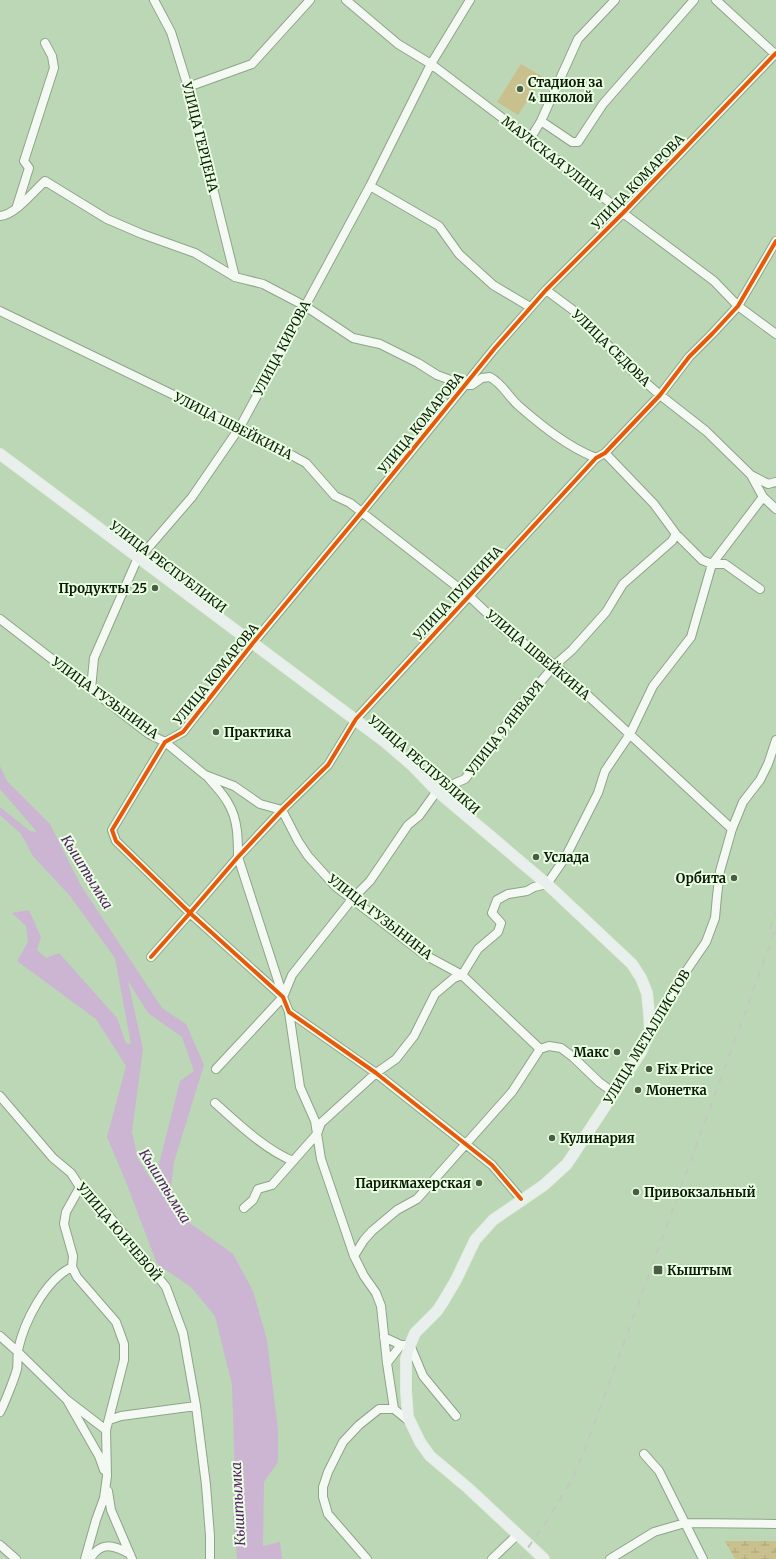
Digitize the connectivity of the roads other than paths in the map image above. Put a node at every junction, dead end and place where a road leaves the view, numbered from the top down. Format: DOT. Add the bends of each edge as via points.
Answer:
graph roads {
  1 [pos="154,0"];
  2 [pos="310,0"];
  3 [pos="346,0"];
  4 [pos="470,0"];
  5 [pos="615,0"];
  6 [pos="694,0"];
  7 [pos="716,0"];
  8 [pos="44,43"];
  9 [pos="776,54"];
  10 [pos="431,64"];
  11 [pos="188,86"];
  12 [pos="541,121"];
  13 [pos="530,139"];
  14 [pos="370,186"];
  15 [pos="16,209"];
  16 [pos="623,213"];
  17 [pos="0,216"];
  18 [pos="776,241"];
  19 [pos="235,277"];
  20 [pos="546,290"];
  21 [pos="304,306"];
  22 [pos="738,306"];
  23 [pos="530,307"];
  24 [pos="0,311"];
  25 [pos="776,334"];
  26 [pos="464,385"];
  27 [pos="660,395"];
  28 [pos="240,426"];
  29 [pos="605,453"];
  30 [pos="0,454"];
  31 [pos="596,458"];
  32 [pos="751,475"];
  33 [pos="776,482"];
  34 [pos="763,497"];
  35 [pos="776,509"];
  36 [pos="361,513"];
  37 [pos="676,534"];
  38 [pos="139,558"];
  39 [pos="712,564"];
  40 [pos="760,589"];
  41 [pos="470,596"];
  42 [pos="0,619"];
  43 [pos="252,643"];
  44 [pos="555,665"];
  45 [pos="91,689"];
  46 [pos="356,719"];
  47 [pos="630,734"];
  48 [pos="776,740"];
  49 [pos="166,742"];
  50 [pos="205,775"];
  51 [pos="437,791"];
  52 [pos="282,810"];
  53 [pos="732,829"];
  54 [pos="238,857"];
  55 [pos="547,884"];
  56 [pos="353,898"];
  57 [pos="190,913"];
  58 [pos="151,957"];
  59 [pos="462,975"];
  60 [pos="283,997"];
  61 [pos="289,1012"];
  62 [pos="650,1031"];
  63 [pos="540,1049"];
  64 [pos="216,1068"];
  65 [pos="376,1073"];
  66 [pos="614,1093"];
  67 [pos="0,1096"];
  68 [pos="215,1103"];
  69 [pos="317,1134"];
  70 [pos="465,1144"];
  71 [pos="293,1162"];
  72 [pos="80,1187"];
  73 [pos="520,1200"];
  74 [pos="244,1208"];
  75 [pos="354,1256"];
  76 [pos="72,1267"];
  77 [pos="0,1336"];
  78 [pos="384,1337"];
  79 [pos="405,1345"];
  80 [pos="18,1352"];
  81 [pos="387,1363"];
  82 [pos="67,1400"];
  83 [pos="196,1406"];
  84 [pos="394,1409"];
  85 [pos="0,1411"];
  86 [pos="456,1416"];
  87 [pos="109,1420"];
  88 [pos="409,1421"];
  89 [pos="106,1430"];
  90 [pos="644,1454"];
  91 [pos="107,1476"];
  92 [pos="685,1523"];
  93 [pos="776,1524"];
  94 [pos="518,1534"];
  95 [pos="0,1545"];
  96 [pos="131,1556"];
  97 [pos="16,1559"];
  98 [pos="85,1559"];
  99 [pos="90,1559"];
  100 [pos="210,1559"];
  101 [pos="367,1559"];
  102 [pos="492,1559"];
  103 [pos="544,1559"];
  104 [pos="610,1559"];
  105 [pos="704,1559"];
  1 -- 11 [label="street, УЛИЦА ГЕРЦЕНА" via="171,32"];
  2 -- 11 [label="street" via="252,64"];
  3 -- 10 [label="street, МАУКСКАЯ УЛИЦА" via="398,44"];
  4 -- 10 [label="street, УЛИЦА КИРОВА"];
  5 -- 12 [label="street" via="578,40"];
  6 -- 12 [label="street" via="602,104 578,142 572,142"];
  7 -- 9 [label="street"];
  8 -- 15 [label="street" via="52,56 54,68 24,161 29,168"];
  9 -- 16 [label="street, УЛИЦА КОМАРОВА"];
  10 -- 13 [label="street, МАУКСКАЯ УЛИЦА"];
  10 -- 14 [label="street, УЛИЦА КИРОВА"];
  11 -- 19 [label="street, УЛИЦА ГЕРЦЕНА"];
  12 -- 13 [label="street"];
  13 -- 16 [label="street, МАУКСКАЯ УЛИЦА"];
  14 -- 21 [label="street, УЛИЦА КИРОВА"];
  14 -- 23 [label="street" via="439,226 459,254 493,285"];
  15 -- 17 [label="street" via="5,216"];
  15 -- 19 [label="street" via="45,181 107,219 195,253"];
  16 -- 20 [label="street, УЛИЦА КОМАРОВА"];
  16 -- 22 [label="street, МАУКСКАЯ УЛИЦА" via="714,281"];
  18 -- 22 [label="street, УЛИЦА ПУШКИНА"];
  19 -- 21 [label="street" via="262,284"];
  20 -- 23 [label="street, УЛИЦА КОМАРОВА"];
  20 -- 27 [label="street, УЛИЦА СЕДОВА" via="581,316 629,368"];
  21 -- 26 [label="street" via="353,338 380,344 437,375"];
  21 -- 28 [label="street, УЛИЦА КИРОВА"];
  22 -- 25 [label="street, МАУКСКАЯ УЛИЦА"];
  22 -- 27 [label="street, УЛИЦА ПУШКИНА" via="689,357"];
  23 -- 26 [label="street, УЛИЦА КОМАРОВА"];
  24 -- 28 [label="street, УЛИЦА ШВЕЙКИНА"];
  26 -- 31 [label="street" via="472,386 482,378 490,377 504,387 518,406 559,437"];
  26 -- 36 [label="street, УЛИЦА КОМАРОВА"];
  27 -- 29 [label="street, УЛИЦА ПУШКИНА"];
  27 -- 32 [label="street, УЛИЦА СЕДОВА" via="706,431"];
  28 -- 36 [label="street, УЛИЦА ШВЕЙКИНА" via="306,464 335,496 350,503"];
  28 -- 38 [label="street, УЛИЦА КИРОВА" via="192,497"];
  29 -- 31 [label="street, УЛИЦА ПУШКИНА"];
  29 -- 37 [label="street" via="654,504"];
  30 -- 38 [label="main road, УЛИЦА РЕСПУБЛИКИ"];
  31 -- 41 [label="street, УЛИЦА ПУШКИНА"];
  32 -- 33 [label="street" via="768,484"];
  32 -- 34 [label="street, УЛИЦА СЕДОВА"];
  34 -- 35 [label="street, УЛИЦА СЕДОВА"];
  34 -- 39 [label="street"];
  36 -- 41 [label="street, УЛИЦА ШВЕЙКИНА"];
  36 -- 43 [label="street, УЛИЦА КОМАРОВА"];
  37 -- 39 [label="street" via="702,560"];
  37 -- 44 [label="street, УЛИЦА 9 ЯНВАРЯ" via="623,584 606,612"];
  38 -- 43 [label="main road, УЛИЦА РЕСПУБЛИКИ"];
  38 -- 45 [label="street, УЛИЦА КИРОВА" via="94,658"];
  39 -- 40 [label="street" via="725,564"];
  39 -- 47 [label="street" via="691,637 653,686"];
  41 -- 44 [label="street, УЛИЦА ШВЕЙКИНА" via="505,630"];
  41 -- 46 [label="street, УЛИЦА ПУШКИНА"];
  42 -- 45 [label="street, УЛИЦА ГУЗЫНИНА"];
  43 -- 46 [label="main road, УЛИЦА РЕСПУБЛИКИ"];
  43 -- 49 [label="street, УЛИЦА КОМАРОВА" via="183,732"];
  44 -- 47 [label="street, УЛИЦА ШВЕЙКИНА"];
  44 -- 51 [label="street, УЛИЦА 9 ЯНВАРЯ" via="524,701 465,779"];
  45 -- 49 [label="street, УЛИЦА ГУЗЫНИНА" via="149,734"];
  46 -- 51 [label="main road, УЛИЦА РЕСПУБЛИКИ" via="413,766"];
  46 -- 52 [label="street, УЛИЦА ПУШКИНА" via="328,765"];
  47 -- 53 [label="street, УЛИЦА ШВЕЙКИНА"];
  47 -- 55 [label="street" via="605,771 598,793 565,858"];
  48 -- 53 [label="street, УЛИЦА МЕТАЛЛИСТОВ" via="768,764 760,780 743,802"];
  49 -- 50 [label="street, УЛИЦА ГУЗЫНИНА"];
  49 -- 57 [label="street, УЛИЦА КОМАРОВА" via="112,830 116,841"];
  50 -- 52 [label="street, УЛИЦА ГУЗЫНИНА" via="234,786 260,804"];
  50 -- 54 [label="street" via="228,803 234,816 238,835"];
  51 -- 55 [label="main road, УЛИЦА РЕСПУБЛИКИ"];
  51 -- 56 [label="street" via="419,816 408,825 370,881"];
  52 -- 54 [label="street, УЛИЦА ПУШКИНА"];
  52 -- 56 [label="street, УЛИЦА ГУЗЫНИНА" via="308,856 335,886"];
  53 -- 62 [label="street, УЛИЦА МЕТАЛЛИСТОВ" via="720,871 715,918 706,942"];
  54 -- 57 [label="street, УЛИЦА ПУШКИНА"];
  54 -- 60 [label="street"];
  55 -- 59 [label="street" via="508,894 497,900 492,912 501,923 498,932 478,949"];
  55 -- 62 [label="main road, УЛИЦА РЕСПУБЛИКИ" via="632,964 647,993"];
  56 -- 59 [label="street, УЛИЦА ГУЗЫНИНА" via="425,955"];
  56 -- 60 [label="street" via="292,975"];
  57 -- 58 [label="street, УЛИЦА ПУШКИНА"];
  57 -- 60 [label="street"];
  59 -- 63 [label="street, УЛИЦА ГУЗЫНИНА"];
  59 -- 65 [label="street" via="454,978 435,994 414,1036 396,1059"];
  60 -- 61 [label="street"];
  60 -- 64 [label="street"];
  61 -- 65 [label="street"];
  61 -- 69 [label="street" via="300,1087 315,1122"];
  62 -- 66 [label="main road, УЛИЦА МЕТАЛЛИСТОВ" via="641,1052"];
  63 -- 66 [label="street" via="549,1046 561,1048"];
  63 -- 70 [label="street" via="512,1092"];
  65 -- 69 [label="street" via="321,1123"];
  65 -- 70 [label="street"];
  66 -- 73 [label="main road, УЛИЦА МЕТАЛЛИСТОВ" via="567,1164 544,1185"];
  67 -- 72 [label="street, УЛИЦА Ю.ИЧЕВОЙ" via="53,1158 71,1173"];
  68 -- 71 [label="street" via="252,1134"];
  69 -- 71 [label="street"];
  69 -- 75 [label="street" via="321,1159"];
  70 -- 73 [label="street" via="492,1165"];
  70 -- 75 [label="street" via="417,1199 397,1210 372,1231"];
  71 -- 74 [label="street" via="272,1185 258,1189 253,1200"];
  72 -- 76 [label="street" via="66,1212 64,1224 74,1256"];
  72 -- 83 [label="street, УЛИЦА Ю.ИЧЕВОЙ" via="106,1212 166,1286 183,1333"];
  73 -- 79 [label="main road, УЛИЦА МЕТАЛЛИСТОВ" via="493,1220 475,1240 456,1280 437,1311"];
  75 -- 78 [label="street" via="381,1306"];
  76 -- 80 [label="street" via="48,1286 23,1332"];
  76 -- 87 [label="street" via="77,1277 116,1322 124,1344 124,1360"];
  77 -- 80 [label="street"];
  78 -- 79 [label="street"];
  78 -- 81 [label="street"];
  79 -- 81 [label="street"];
  79 -- 86 [label="street" via="423,1376"];
  79 -- 88 [label="main road, УЛИЦА МЕТАЛЛИСТОВ" via="406,1406"];
  80 -- 82 [label="street"];
  80 -- 85 [label="street" via="16,1369"];
  81 -- 84 [label="street"];
  82 -- 89 [label="street"];
  82 -- 91 [label="street" via="99,1456"];
  83 -- 87 [label="street" via="121,1416"];
  83 -- 100 [label="street, УЛИЦА Ю.ИЧЕВОЙ" via="206,1485"];
  84 -- 88 [label="street"];
  84 -- 101 [label="street" via="379,1409 343,1442 323,1486 328,1514"];
  87 -- 89 [label="street"];
  88 -- 94 [label="main road, УЛИЦА МЕТАЛЛИСТОВ" via="430,1456"];
  89 -- 91 [label="street"];
  90 -- 92 [label="street" via="659,1471"];
  91 -- 96 [label="street" via="111,1510"];
  91 -- 98 [label="street" via="104,1498"];
  92 -- 93 [label="street"];
  92 -- 104 [label="street" via="654,1532"];
  92 -- 105 [label="street"];
  94 -- 102 [label="street"];
  94 -- 103 [label="main road, УЛИЦА МЕТАЛЛИСТОВ"];
  95 -- 97 [label="street"];
  96 -- 99 [label="street" via="116,1547 106,1546 94,1552"];
}
